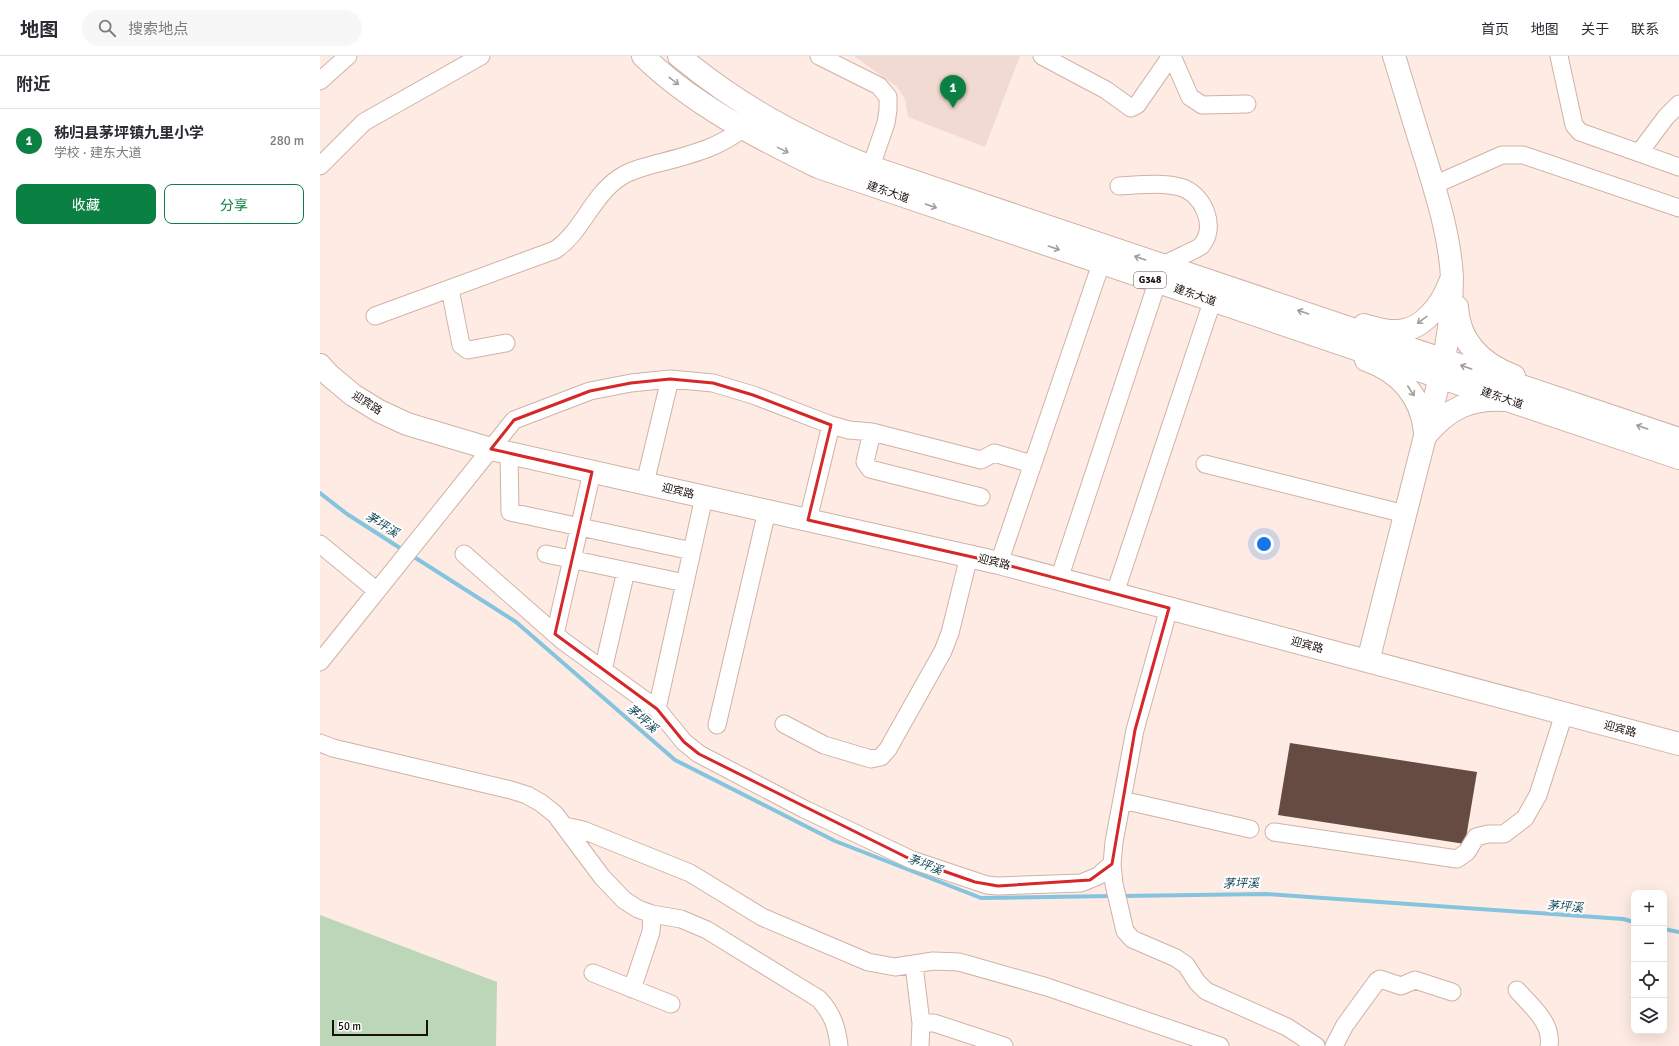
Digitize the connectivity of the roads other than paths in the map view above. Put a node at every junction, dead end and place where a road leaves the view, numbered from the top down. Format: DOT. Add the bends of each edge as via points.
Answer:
graph roads {
  1 [pos="480,56"];
  2 [pos="644,56"];
  3 [pos="679,56"];
  4 [pos="819,56"];
  5 [pos="1042,56"];
  6 [pos="1172,56"];
  7 [pos="1394,56"];
  8 [pos="1559,56"];
  9 [pos="341,58"];
  10 [pos="320,81"];
  11 [pos="1247,104"];
  12 [pos="1679,104"];
  13 [pos="750,120"];
  14 [pos="1639,152"];
  15 [pos="320,166"];
  16 [pos="1679,167"];
  17 [pos="868,176"];
  18 [pos="1434,185"];
  19 [pos="1119,186"];
  20 [pos="1679,208"];
  21 [pos="1104,255"];
  22 [pos="1160,274"];
  23 [pos="1452,277"];
  24 [pos="450,289"];
  25 [pos="1215,292"];
  26 [pos="375,316"];
  27 [pos="1321,328"];
  28 [pos="506,343"];
  29 [pos="320,365"];
  30 [pos="1442,369"];
  31 [pos="670,379"];
  32 [pos="1560,399"];
  33 [pos="1508,400"];
  34 [pos="830,425"];
  35 [pos="872,432"];
  36 [pos="1425,436"];
  37 [pos="1679,439"];
  38 [pos="500,451"];
  39 [pos="1679,458"];
  40 [pos="1032,464"];
  41 [pos="1205,464"];
  42 [pos="592,472"];
  43 [pos="645,483"];
  44 [pos="704,496"];
  45 [pos="981,497"];
  46 [pos="767,511"];
  47 [pos="1405,514"];
  48 [pos="808,520"];
  49 [pos="580,527"];
  50 [pos="320,544"];
  51 [pos="692,551"];
  52 [pos="464,554"];
  53 [pos="546,554"];
  54 [pos="969,556"];
  55 [pos="572,559"];
  56 [pos="999,562"];
  57 [pos="626,571"];
  58 [pos="1060,579"];
  59 [pos="685,583"];
  60 [pos="377,590"];
  61 [pos="1115,593"];
  62 [pos="1169,608"];
  63 [pos="555,634"];
  64 [pos="1368,661"];
  65 [pos="320,662"];
  66 [pos="603,670"];
  67 [pos="657,709"];
  68 [pos="1564,714"];
  69 [pos="784,724"];
  70 [pos="717,725"];
  71 [pos="320,743"];
  72 [pos="1679,744"];
  73 [pos="1122,800"];
  74 [pos="565,826"];
  75 [pos="1250,829"];
  76 [pos="1274,832"];
  77 [pos="1112,864"];
  78 [pos="652,914"];
  79 [pos="914,965"];
  80 [pos="592,973"];
  81 [pos="632,989"];
  82 [pos="1517,990"];
  83 [pos="1452,992"];
  84 [pos="671,1004"];
  85 [pos="920,1023"];
  86 [pos="838,1046"];
  87 [pos="920,1046"];
  88 [pos="1004,1046"];
  89 [pos="1220,1046"];
  90 [pos="1316,1046"];
  91 [pos="1334,1046"];
  92 [pos="1549,1046"];
  1 -- 15 [label="street" via="364,122"];
  2 -- 13 [label="main road, 建东大道 / G348, one-way" via="728,120"];
  3 -- 13 [label="main road, 建东大道 / G348"];
  4 -- 17 [label="street" via="879,86 888,97 886,123"];
  5 -- 6 [label="street" via="1106,90 1131,108 1137,105"];
  6 -- 11 [label="street" via="1190,97 1202,105"];
  7 -- 18 [label="main road"];
  8 -- 14 [label="street" via="1574,125 1580,132"];
  9 -- 10 [label="street"];
  12 -- 14 [label="street"];
  13 -- 17 [label="main road, 建东大道 / G348" via="818,168"];
  13 -- 24 [label="street" via="705,149 631,171 618,178 606,189 568,240 555,250"];
  14 -- 16 [label="street"];
  17 -- 21 [label="main road, 建东大道 / G348"];
  18 -- 20 [label="street" via="1502,155 1523,155"];
  18 -- 23 [label="main road" via="1449,246"];
  19 -- 22 [label="street" via="1182,187 1196,197 1204,208 1208,220 1207,235 1200,247"];
  21 -- 22 [label="main road, 建东大道 / G348"];
  21 -- 40 [label="street"];
  22 -- 25 [label="main road, 建东大道 / G348"];
  22 -- 58 [label="street"];
  23 -- 27 [label="main road, one-way" via="1435,309 1425,319 1408,329 1389,331 1359,324"];
  23 -- 30 [label="main road" via="1448,340"];
  23 -- 32 [label="main road" via="1459,323 1468,345 1493,367 1523,379"];
  24 -- 26 [label="street"];
  24 -- 28 [label="street" via="461,345 468,350"];
  25 -- 27 [label="main road, 建东大道 / G348"];
  25 -- 61 [label="street"];
  27 -- 30 [label="main road, 建东大道 / G348"];
  27 -- 36 [label="main road, one-way" via="1353,356 1386,369 1405,382 1420,408"];
  29 -- 38 [label="main road, 迎宾路" via="354,395 406,424"];
  32 -- 30 [label="main road, 建东大道 / G348, one-way"];
  30 -- 33 [label="main road, 建东大道 / G348"];
  30 -- 36 [label="main road"];
  31 -- 34 [label="street" via="713,384 746,393"];
  31 -- 38 [label="street" via="590,391 514,420"];
  31 -- 43 [label="street"];
  37 -- 32 [label="main road, 建东大道 / G348, one-way"];
  33 -- 36 [label="main road" via="1483,400 1459,407 1441,419"];
  33 -- 39 [label="main road, 建东大道 / G348"];
  34 -- 35 [label="street"];
  34 -- 48 [label="street"];
  35 -- 40 [label="street" via="982,460 994,453"];
  35 -- 45 [label="street" via="865,462 870,469"];
  36 -- 47 [label="main road"];
  38 -- 42 [label="main road, 迎宾路"];
  38 -- 49 [label="street" via="510,512"];
  38 -- 60 [label="street" via="434,519"];
  40 -- 56 [label="street"];
  41 -- 47 [label="street"];
  42 -- 43 [label="main road, 迎宾路"];
  42 -- 49 [label="street"];
  43 -- 44 [label="main road, 迎宾路"];
  44 -- 46 [label="main road, 迎宾路"];
  44 -- 51 [label="street"];
  46 -- 48 [label="main road, 迎宾路"];
  46 -- 70 [label="street"];
  47 -- 64 [label="main road"];
  48 -- 54 [label="main road, 迎宾路"];
  49 -- 51 [label="street"];
  49 -- 55 [label="street"];
  50 -- 60 [label="street"];
  51 -- 59 [label="street"];
  52 -- 63 [label="street"];
  53 -- 55 [label="street"];
  54 -- 56 [label="main road, 迎宾路"];
  54 -- 69 [label="street" via="950,633 943,651 888,749 881,757 871,759 838,749"];
  55 -- 57 [label="street"];
  55 -- 63 [label="street"];
  56 -- 58 [label="main road, 迎宾路"];
  57 -- 59 [label="street"];
  57 -- 66 [label="street"];
  58 -- 61 [label="main road, 迎宾路"];
  59 -- 67 [label="street"];
  60 -- 65 [label="street"];
  61 -- 62 [label="main road, 迎宾路"];
  62 -- 64 [label="main road, 迎宾路"];
  62 -- 73 [label="street" via="1135,730"];
  63 -- 66 [label="street"];
  64 -- 68 [label="main road, 迎宾路"];
  66 -- 67 [label="street"];
  67 -- 77 [label="street" via="684,742 699,754 912,860 975,882 998,886 1081,883 1098,876"];
  68 -- 72 [label="main road, 迎宾路"];
  68 -- 76 [label="street" via="1538,795 1525,818 1504,834 1476,837 1467,852 1457,859"];
  71 -- 74 [label="street" via="511,790 541,803"];
  73 -- 75 [label="street"];
  73 -- 77 [label="street"];
  74 -- 78 [label="street" via="613,889 638,909"];
  74 -- 79 [label="street" via="583,830 690,873 762,917 855,957 888,966"];
  77 -- 90 [label="street" via="1125,931 1132,939 1186,965 1206,991 1287,1027"];
  78 -- 81 [label="street" via="651,932"];
  78 -- 86 [label="street" via="681,919 701,927 810,992 832,1015"];
  79 -- 85 [label="street"];
  79 -- 89 [label="street" via="933,960 959,962 1047,987"];
  80 -- 81 [label="street"];
  81 -- 84 [label="street"];
  82 -- 92 [label="street" via="1545,1021"];
  83 -- 91 [label="street" via="1419,980 1401,986 1380,979 1345,1025"];
  85 -- 87 [label="street"];
  85 -- 88 [label="street" via="934,1023"];
}
